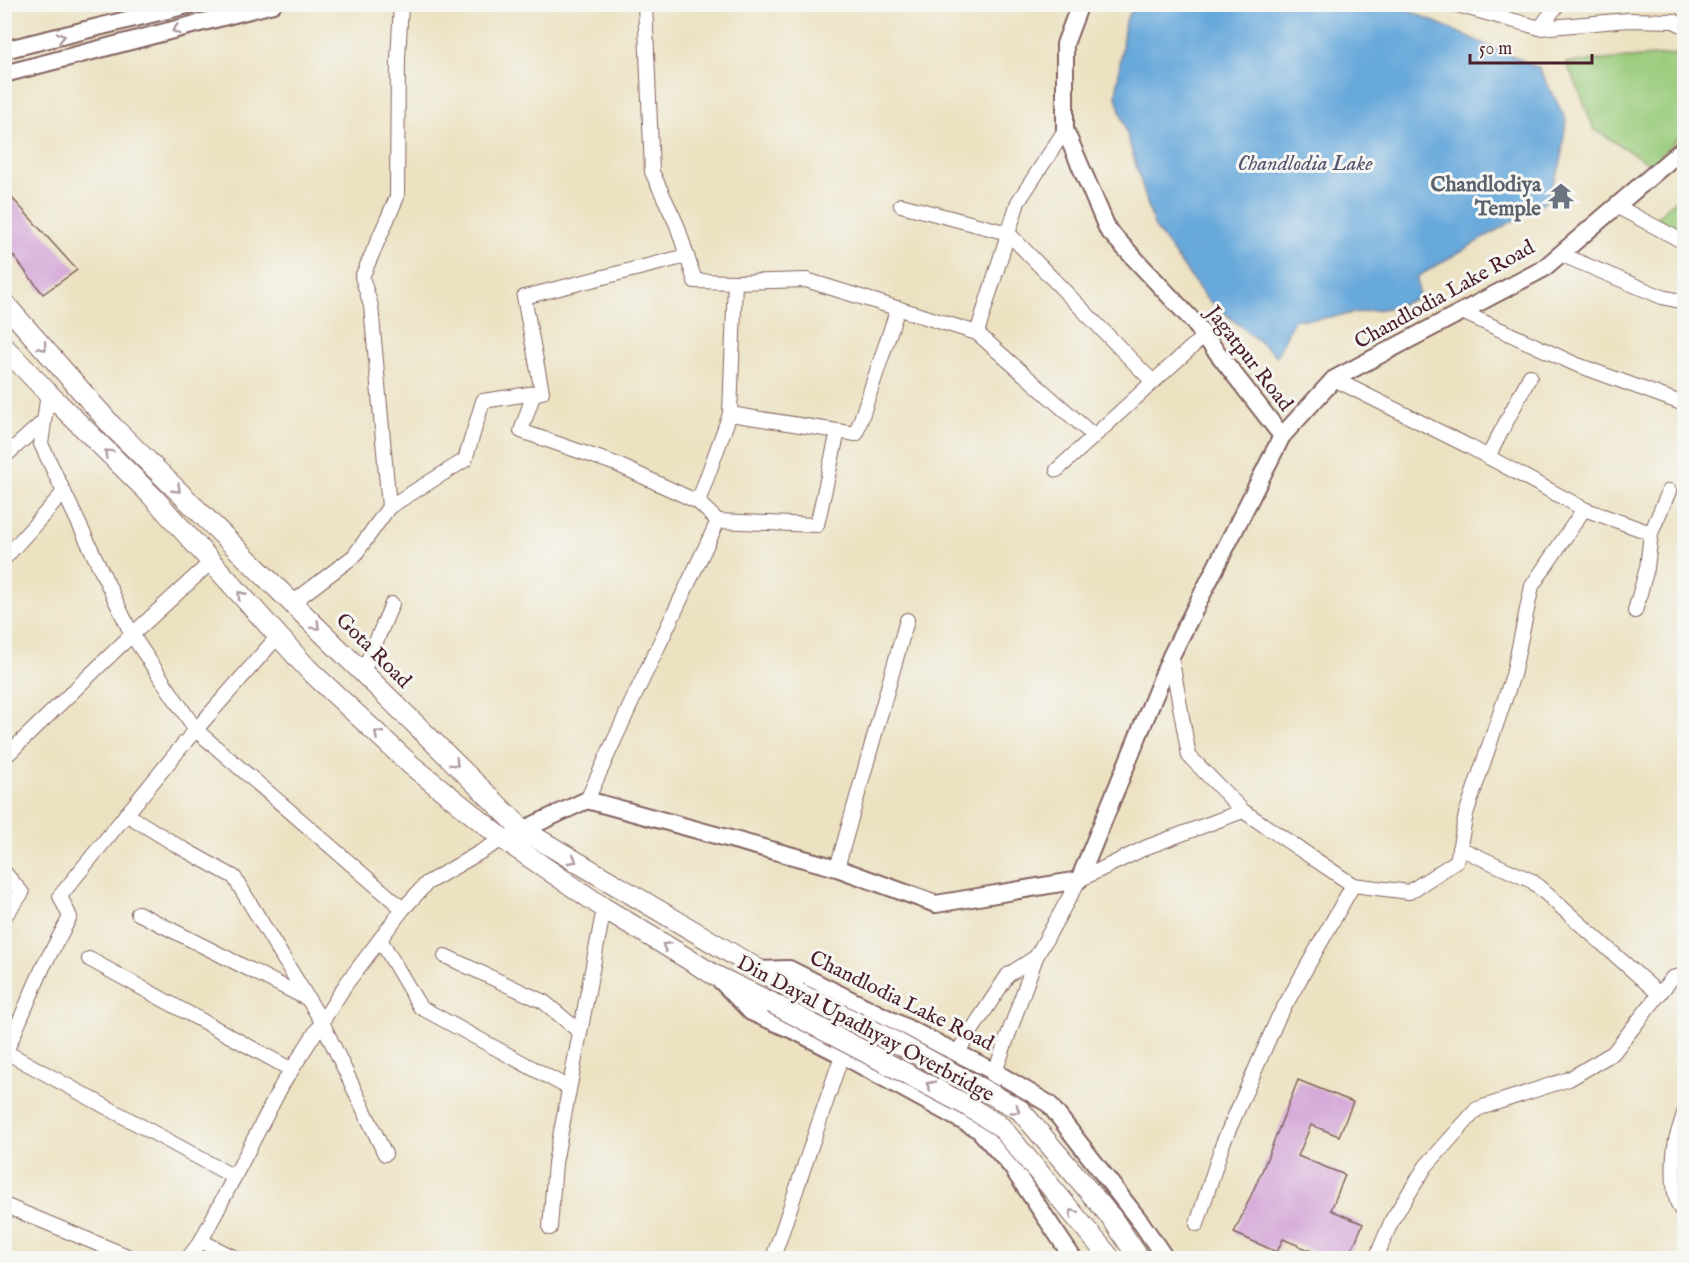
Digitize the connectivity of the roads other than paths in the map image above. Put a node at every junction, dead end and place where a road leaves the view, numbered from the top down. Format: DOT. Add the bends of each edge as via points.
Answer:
graph roads {
  1 [pos="192,4"];
  2 [pos="273,4"];
  3 [pos="400,4"];
  4 [pos="645,4"];
  5 [pos="1080,4"];
  6 [pos="1454,4"];
  7 [pos="1558,4"];
  8 [pos="1684,26"];
  9 [pos="1540,28"];
  10 [pos="95,29"];
  11 [pos="101,49"];
  12 [pos="4,50"];
  13 [pos="4,74"];
  14 [pos="1065,130"];
  15 [pos="1684,148"];
  16 [pos="902,204"];
  17 [pos="1616,206"];
  18 [pos="1008,233"];
  19 [pos="1684,242"];
  20 [pos="1560,254"];
  21 [pos="687,256"];
  22 [pos="735,282"];
  23 [pos="1684,302"];
  24 [pos="4,303"];
  25 [pos="898,308"];
  26 [pos="1462,312"];
  27 [pos="977,333"];
  28 [pos="1204,336"];
  29 [pos="4,347"];
  30 [pos="1530,376"];
  31 [pos="1334,379"];
  32 [pos="1153,382"];
  33 [pos="48,393"];
  34 [pos="534,393"];
  35 [pos="1684,404"];
  36 [pos="730,414"];
  37 [pos="44,421"];
  38 [pos="838,431"];
  39 [pos="1094,436"];
  40 [pos="1282,436"];
  41 [pos="4,457"];
  42 [pos="1488,457"];
  43 [pos="1056,470"];
  44 [pos="1669,491"];
  45 [pos="64,492"];
  46 [pos="698,502"];
  47 [pos="389,507"];
  48 [pos="1584,509"];
  49 [pos="717,521"];
  50 [pos="1651,533"];
  51 [pos="4,559"];
  52 [pos="211,562"];
  53 [pos="292,603"];
  54 [pos="392,604"];
  55 [pos="1635,611"];
  56 [pos="906,620"];
  57 [pos="132,634"];
  58 [pos="278,636"];
  59 [pos="1171,656"];
  60 [pos="363,672"];
  61 [pos="196,730"];
  62 [pos="4,758"];
  63 [pos="587,800"];
  64 [pos="1243,811"];
  65 [pos="126,814"];
  66 [pos="523,830"];
  67 [pos="503,839"];
  68 [pos="1460,848"];
  69 [pos="837,868"];
  70 [pos="4,872"];
  71 [pos="1079,880"];
  72 [pos="1353,885"];
  73 [pos="604,908"];
  74 [pos="403,909"];
  75 [pos="138,913"];
  76 [pos="4,918"];
  77 [pos="380,939"];
  78 [pos="445,956"];
  79 [pos="1036,957"];
  80 [pos="89,959"];
  81 [pos="758,970"];
  82 [pos="1684,975"];
  83 [pos="716,976"];
  84 [pos="1659,994"];
  85 [pos="308,999"];
  86 [pos="322,1022"];
  87 [pos="580,1032"];
  88 [pos="5,1052"];
  89 [pos="957,1053"];
  90 [pos="842,1054"];
  91 [pos="292,1070"];
  92 [pos="995,1072"];
  93 [pos="569,1088"];
  94 [pos="1684,1113"];
  95 [pos="979,1130"];
  96 [pos="385,1154"];
  97 [pos="234,1177"];
  98 [pos="4,1205"];
  99 [pos="1684,1212"];
  100 [pos="1197,1224"];
  101 [pos="550,1228"];
  102 [pos="201,1241"];
  103 [pos="132,1258"];
  104 [pos="188,1258"];
  105 [pos="235,1258"];
  106 [pos="773,1258"];
  107 [pos="1073,1258"];
  108 [pos="1110,1258"];
  109 [pos="1138,1258"];
  110 [pos="1165,1258"];
  111 [pos="1376,1258"];
  1 -- 10 [label="street"];
  2 -- 11 [label="street, one-way"];
  3 -- 47 [label="street" via="397,197 362,277 371,306"];
  4 -- 21 [label="street" via="652,172"];
  5 -- 14 [label="street, Jagatpur Road" via="1065,44"];
  6 -- 9 [label="street"];
  7 -- 9 [label="street"];
  8 -- 9 [label="street" via="1674,21 1628,20"];
  10 -- 11 [label="street"];
  12 -- 10 [label="street, one-way"];
  11 -- 13 [label="street"];
  14 -- 18 [label="street" via="1018,202"];
  14 -- 28 [label="street, Jagatpur Road" via="1108,230"];
  15 -- 17 [label="street, Chandlodia Lake Road"];
  16 -- 18 [label="street"];
  17 -- 19 [label="street"];
  17 -- 20 [label="street, Chandlodia Lake Road"];
  18 -- 27 [label="street"];
  18 -- 32 [label="street"];
  20 -- 23 [label="street" via="1662,297"];
  20 -- 26 [label="street, Chandlodia Lake Road" via="1543,269"];
  21 -- 22 [label="street" via="695,281"];
  21 -- 34 [label="street" via="524,297 542,392"];
  22 -- 25 [label="street" via="806,280"];
  22 -- 36 [label="street"];
  24 -- 53 [label="main road, Gota Road, one-way" via="113,427"];
  25 -- 27 [label="street"];
  25 -- 38 [label="street" via="856,434"];
  26 -- 31 [label="street, Chandlodia Lake Road"];
  26 -- 35 [label="street" via="1575,364"];
  27 -- 39 [label="street"];
  28 -- 32 [label="street"];
  28 -- 40 [label="street, Jagatpur Road"];
  29 -- 33 [label="main road"];
  30 -- 42 [label="street"];
  31 -- 40 [label="street, Chandlodia Lake Road"];
  31 -- 42 [label="street"];
  32 -- 39 [label="street"];
  33 -- 37 [label="street"];
  52 -- 33 [label="main road, one-way" via="152,496"];
  34 -- 46 [label="street" via="521,431 616,465"];
  34 -- 47 [label="street" via="483,401 465,460"];
  36 -- 38 [label="street"];
  36 -- 46 [label="street"];
  37 -- 41 [label="street"];
  37 -- 45 [label="street" via="41,444"];
  38 -- 49 [label="street" via="817,525"];
  39 -- 43 [label="street"];
  40 -- 59 [label="street, Jagatpur Road"];
  42 -- 48 [label="street"];
  44 -- 50 [label="street"];
  45 -- 51 [label="street"];
  45 -- 57 [label="street"];
  46 -- 49 [label="street"];
  47 -- 53 [label="street" via="354,556"];
  48 -- 50 [label="street"];
  48 -- 68 [label="street" via="1532,586 1513,675 1466,814"];
  49 -- 63 [label="street"];
  50 -- 55 [label="street" via="1647,568"];
  52 -- 57 [label="street"];
  58 -- 52 [label="main road, one-way"];
  53 -- 60 [label="main road, Gota Road, one-way"];
  54 -- 60 [label="street"];
  56 -- 69 [label="street"];
  57 -- 61 [label="street"];
  57 -- 62 [label="street"];
  58 -- 61 [label="street"];
  67 -- 58 [label="main road, one-way" via="411,765"];
  59 -- 64 [label="street" via="1189,756"];
  59 -- 71 [label="street, Jagatpur Road"];
  60 -- 66 [label="main road, Gota Road, one-way"];
  61 -- 65 [label="street"];
  61 -- 74 [label="street"];
  63 -- 66 [label="street"];
  63 -- 69 [label="street"];
  64 -- 71 [label="street" via="1147,847"];
  64 -- 72 [label="street"];
  65 -- 85 [label="street" via="234,877"];
  65 -- 88 [label="street" via="60,896 70,917"];
  66 -- 67 [label="street"];
  66 -- 81 [label="main road, Gota Road, one-way"];
  67 -- 73 [label="main road"];
  67 -- 74 [label="street" via="427,883"];
  68 -- 72 [label="street" via="1457,861 1409,892"];
  68 -- 84 [label="street" via="1532,881"];
  69 -- 71 [label="street" via="936,904"];
  70 -- 76 [label="street" via="22,893"];
  71 -- 79 [label="street, Chandlodia Lake Road"];
  72 -- 100 [label="street" via="1278,1018 1223,1143"];
  83 -- 73 [label="main road, one-way"];
  73 -- 87 [label="street"];
  74 -- 77 [label="street"];
  75 -- 85 [label="street"];
  77 -- 86 [label="street"];
  77 -- 93 [label="street" via="420,1007"];
  78 -- 87 [label="street" via="544,1002"];
  79 -- 89 [label="street" via="1008,975"];
  79 -- 92 [label="street, Chandlodia Lake Road"];
  80 -- 91 [label="street"];
  81 -- 89 [label="street, Chandlodia Lake Road" via="789,969"];
  81 -- 109 [label="main road, Din Dayal Upadhyay Overbridge, one-way, bridge" via="1020,1110 1111,1216"];
  82 -- 84 [label="street" via="1672,978"];
  83 -- 90 [label="street" via="751,1012"];
  108 -- 83 [label="main road, Din Dayal Upadhyay Overbridge, one-way, bridge" via="1001,1127 966,1105"];
  84 -- 111 [label="street" via="1613,1053 1569,1079 1477,1109 1426,1166 1392,1220"];
  85 -- 86 [label="street"];
  86 -- 91 [label="street"];
  86 -- 96 [label="street"];
  87 -- 93 [label="street"];
  88 -- 97 [label="street"];
  89 -- 92 [label="street, Chandlodia Lake Road"];
  90 -- 95 [label="street"];
  90 -- 106 [label="street"];
  91 -- 97 [label="street"];
  92 -- 95 [label="street"];
  92 -- 110 [label="street" via="1049,1104"];
  93 -- 101 [label="street" via="555,1163"];
  94 -- 99 [label="street" via="1676,1143 1674,1180 1676,1199"];
  95 -- 107 [label="street" via="1011,1166"];
  97 -- 102 [label="street"];
  98 -- 103 [label="street"];
  102 -- 104 [label="street"];
  102 -- 105 [label="street"];
}
